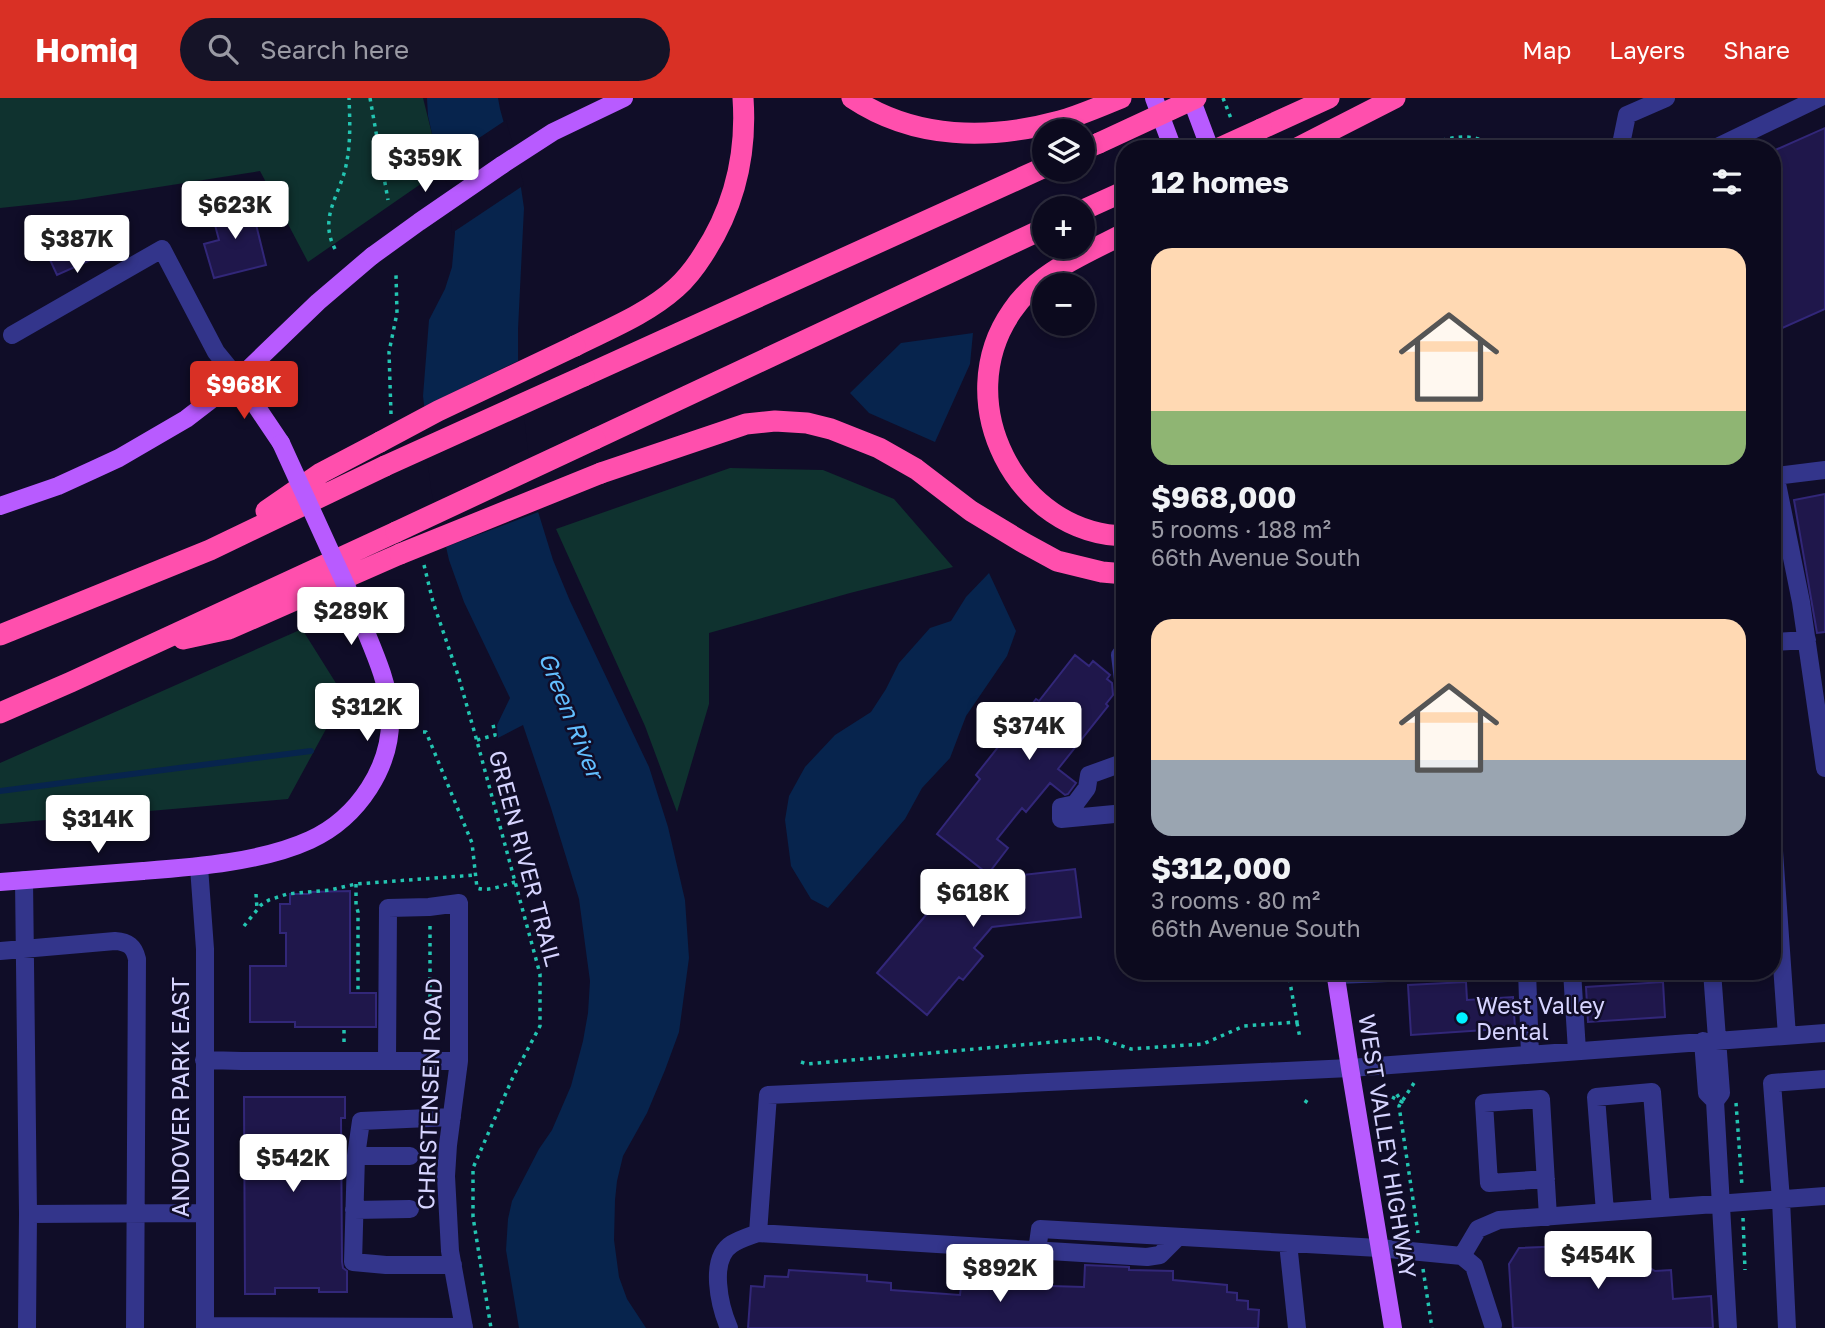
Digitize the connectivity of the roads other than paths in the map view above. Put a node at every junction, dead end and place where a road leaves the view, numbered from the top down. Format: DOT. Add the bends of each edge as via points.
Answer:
graph roads {
  1 [pos="624,98"];
  2 [pos="743,98"];
  3 [pos="852,98"];
  4 [pos="1121,98"];
  5 [pos="1154,98"];
  6 [pos="1194,98"];
  7 [pos="1329,98"];
  8 [pos="1395,98"];
  9 [pos="1667,98"];
  10 [pos="1819,98"];
  11 [pos="1170,140"];
  12 [pos="1207,140"];
  13 [pos="1236,140"];
  14 [pos="1313,140"];
  15 [pos="1622,140"];
  16 [pos="1732,140"];
  17 [pos="1095,144"];
  18 [pos="1032,173"];
  19 [pos="1116,195"];
  20 [pos="1095,204"];
  21 [pos="1032,234"];
  22 [pos="1116,238"];
  23 [pos="12,335"];
  24 [pos="239,379"];
  25 [pos="1781,470"];
  26 [pos="1825,470"];
  27 [pos="1781,504"];
  28 [pos="0,506"];
  29 [pos="1116,535"];
  30 [pos="210,550"];
  31 [pos="1116,573"];
  32 [pos="0,635"];
  33 [pos="1807,640"];
  34 [pos="1781,642"];
  35 [pos="146,647"];
  36 [pos="0,712"];
  37 [pos="1116,765"];
  38 [pos="1825,768"];
  39 [pos="1116,815"];
  40 [pos="199,867"];
  41 [pos="24,880"];
  42 [pos="0,882"];
  43 [pos="25,949"];
  44 [pos="0,951"];
  45 [pos="1781,951"];
  46 [pos="1337,980"];
  47 [pos="1527,980"];
  48 [pos="1573,980"];
  49 [pos="1712,980"];
  50 [pos="1825,1034"];
  51 [pos="1787,1036"];
  52 [pos="1710,1041"];
  53 [pos="1577,1051"];
  54 [pos="1530,1055"];
  55 [pos="204,1060"];
  56 [pos="387,1060"];
  57 [pos="459,1061"];
  58 [pos="1350,1068"];
  59 [pos="1825,1079"];
  60 [pos="452,1117"];
  61 [pos="356,1156"];
  62 [pos="410,1156"];
  63 [pos="1546,1179"];
  64 [pos="1825,1196"];
  65 [pos="1781,1200"];
  66 [pos="1721,1203"];
  67 [pos="1661,1208"];
  68 [pos="410,1209"];
  69 [pos="354,1210"];
  70 [pos="1605,1212"];
  71 [pos="204,1213"];
  72 [pos="28,1214"];
  73 [pos="135,1214"];
  74 [pos="1548,1217"];
  75 [pos="758,1233"];
  76 [pos="1288,1243"];
  77 [pos="1379,1248"];
  78 [pos="1462,1256"];
  79 [pos="453,1265"];
  80 [pos="1493,1325"];
  81 [pos="205,1327"];
  82 [pos="254,1327"];
  83 [pos="376,1327"];
  84 [pos="464,1327"];
  85 [pos="27,1328"];
  86 [pos="135,1328"];
  87 [pos="729,1328"];
  88 [pos="1297,1328"];
  89 [pos="1393,1328"];
  90 [pos="1728,1328"];
  91 [pos="1787,1328"];
  1 -- 24 [label="main road, bridge" via="553,132 372,256"];
  2 -- 30 [label="highway, bridge" via="741,159 730,202 712,241 678,287 646,310 321,473"];
  3 -- 4 [label="highway" via="912,125 970,134 1015,131 1063,120"];
  5 -- 11 [label="main road"];
  6 -- 12 [label="main road"];
  6 -- 17 [label="highway, bridge"];
  7 -- 13 [label="highway, bridge"];
  8 -- 14 [label="highway"];
  9 -- 15 [label="street" via="1627,115"];
  10 -- 16 [label="street"];
  18 -- 30 [label="highway, bridge"];
  19 -- 20 [label="highway"];
  21 -- 35 [label="highway, bridge"];
  22 -- 29 [label="highway" via="1063,264 1028,291 997,338 988,385 997,443 1015,477 1046,508 1078,526"];
  23 -- 24 [label="street" via="162,249 216,352"];
  24 -- 28 [label="main road" via="186,419 119,458"];
  24 -- 40 [label="main road, bridge" via="281,443 358,612 387,691 390,713 383,758 374,779 336,825 290,848"];
  25 -- 26 [label="street"];
  27 -- 33 [label="street"];
  30 -- 32 [label="highway"];
  31 -- 35 [label="highway, bridge" via="1057,561 879,448 831,429 775,421 746,424 601,473 229,629"];
  33 -- 34 [label="street"];
  33 -- 38 [label="street"];
  35 -- 36 [label="highway"];
  37 -- 39 [label="street" via="1089,775 1087,788 1075,804 1061,807 1061,818"];
  40 -- 41 [label="main road"];
  40 -- 55 [label="street, ANDOVER PARK EAST" via="205,949"];
  41 -- 42 [label="main road"];
  41 -- 43 [label="street"];
  43 -- 44 [label="street"];
  43 -- 72 [label="street"];
  43 -- 73 [label="street" via="115,941 127,942 135,949"];
  45 -- 51 [label="street"];
  46 -- 58 [label="main road, WEST VALLEY HIGHWAY"];
  47 -- 54 [label="street"];
  48 -- 53 [label="street"];
  49 -- 52 [label="street"];
  50 -- 51 [label="street"];
  51 -- 52 [label="street"];
  52 -- 53 [label="street"];
  52 -- 66 [label="street" via="1721,1093 1715,1101"];
  53 -- 54 [label="street"];
  54 -- 58 [label="street"];
  55 -- 56 [label="street"];
  55 -- 71 [label="street, ANDOVER PARK EAST"];
  56 -- 57 [label="street"];
  56 -- 57 [label="street, CHRISTENSEN ROAD" via="388,908 458,903"];
  57 -- 60 [label="street, CHRISTENSEN ROAD"];
  58 -- 75 [label="street" via="768,1095"];
  58 -- 77 [label="main road, WEST VALLEY HIGHWAY"];
  59 -- 65 [label="street" via="1772,1083"];
  60 -- 61 [label="street" via="361,1121"];
  60 -- 79 [label="street, CHRISTENSEN ROAD" via="446,1176"];
  61 -- 62 [label="street"];
  61 -- 69 [label="street"];
  63 -- 63 [label="street" via="1541,1099 1484,1103 1489,1184"];
  63 -- 74 [label="street"];
  64 -- 65 [label="street"];
  65 -- 66 [label="street"];
  65 -- 91 [label="street"];
  66 -- 67 [label="street"];
  66 -- 90 [label="street"];
  67 -- 70 [label="street"];
  67 -- 70 [label="street" via="1652,1092 1596,1097"];
  68 -- 69 [label="street"];
  69 -- 79 [label="street" via="353,1262"];
  70 -- 74 [label="street"];
  71 -- 73 [label="street"];
  71 -- 81 [label="street, ANDOVER PARK EAST"];
  72 -- 73 [label="street"];
  72 -- 85 [label="street"];
  73 -- 86 [label="street"];
  74 -- 78 [label="street" via="1499,1220 1478,1229"];
  75 -- 76 [label="street" via="1147,1257 1160,1255 1178,1237"];
  75 -- 87 [label="street" via="730,1245 721,1257 719,1293"];
  76 -- 77 [label="street"];
  76 -- 88 [label="street"];
  77 -- 78 [label="street"];
  77 -- 89 [label="main road, WEST VALLEY HIGHWAY"];
  78 -- 80 [label="street" via="1475,1266"];
  79 -- 84 [label="street, CHRISTENSEN ROAD"];
  81 -- 82 [label="street"];
  82 -- 83 [label="street"];
  83 -- 84 [label="street"];
}
